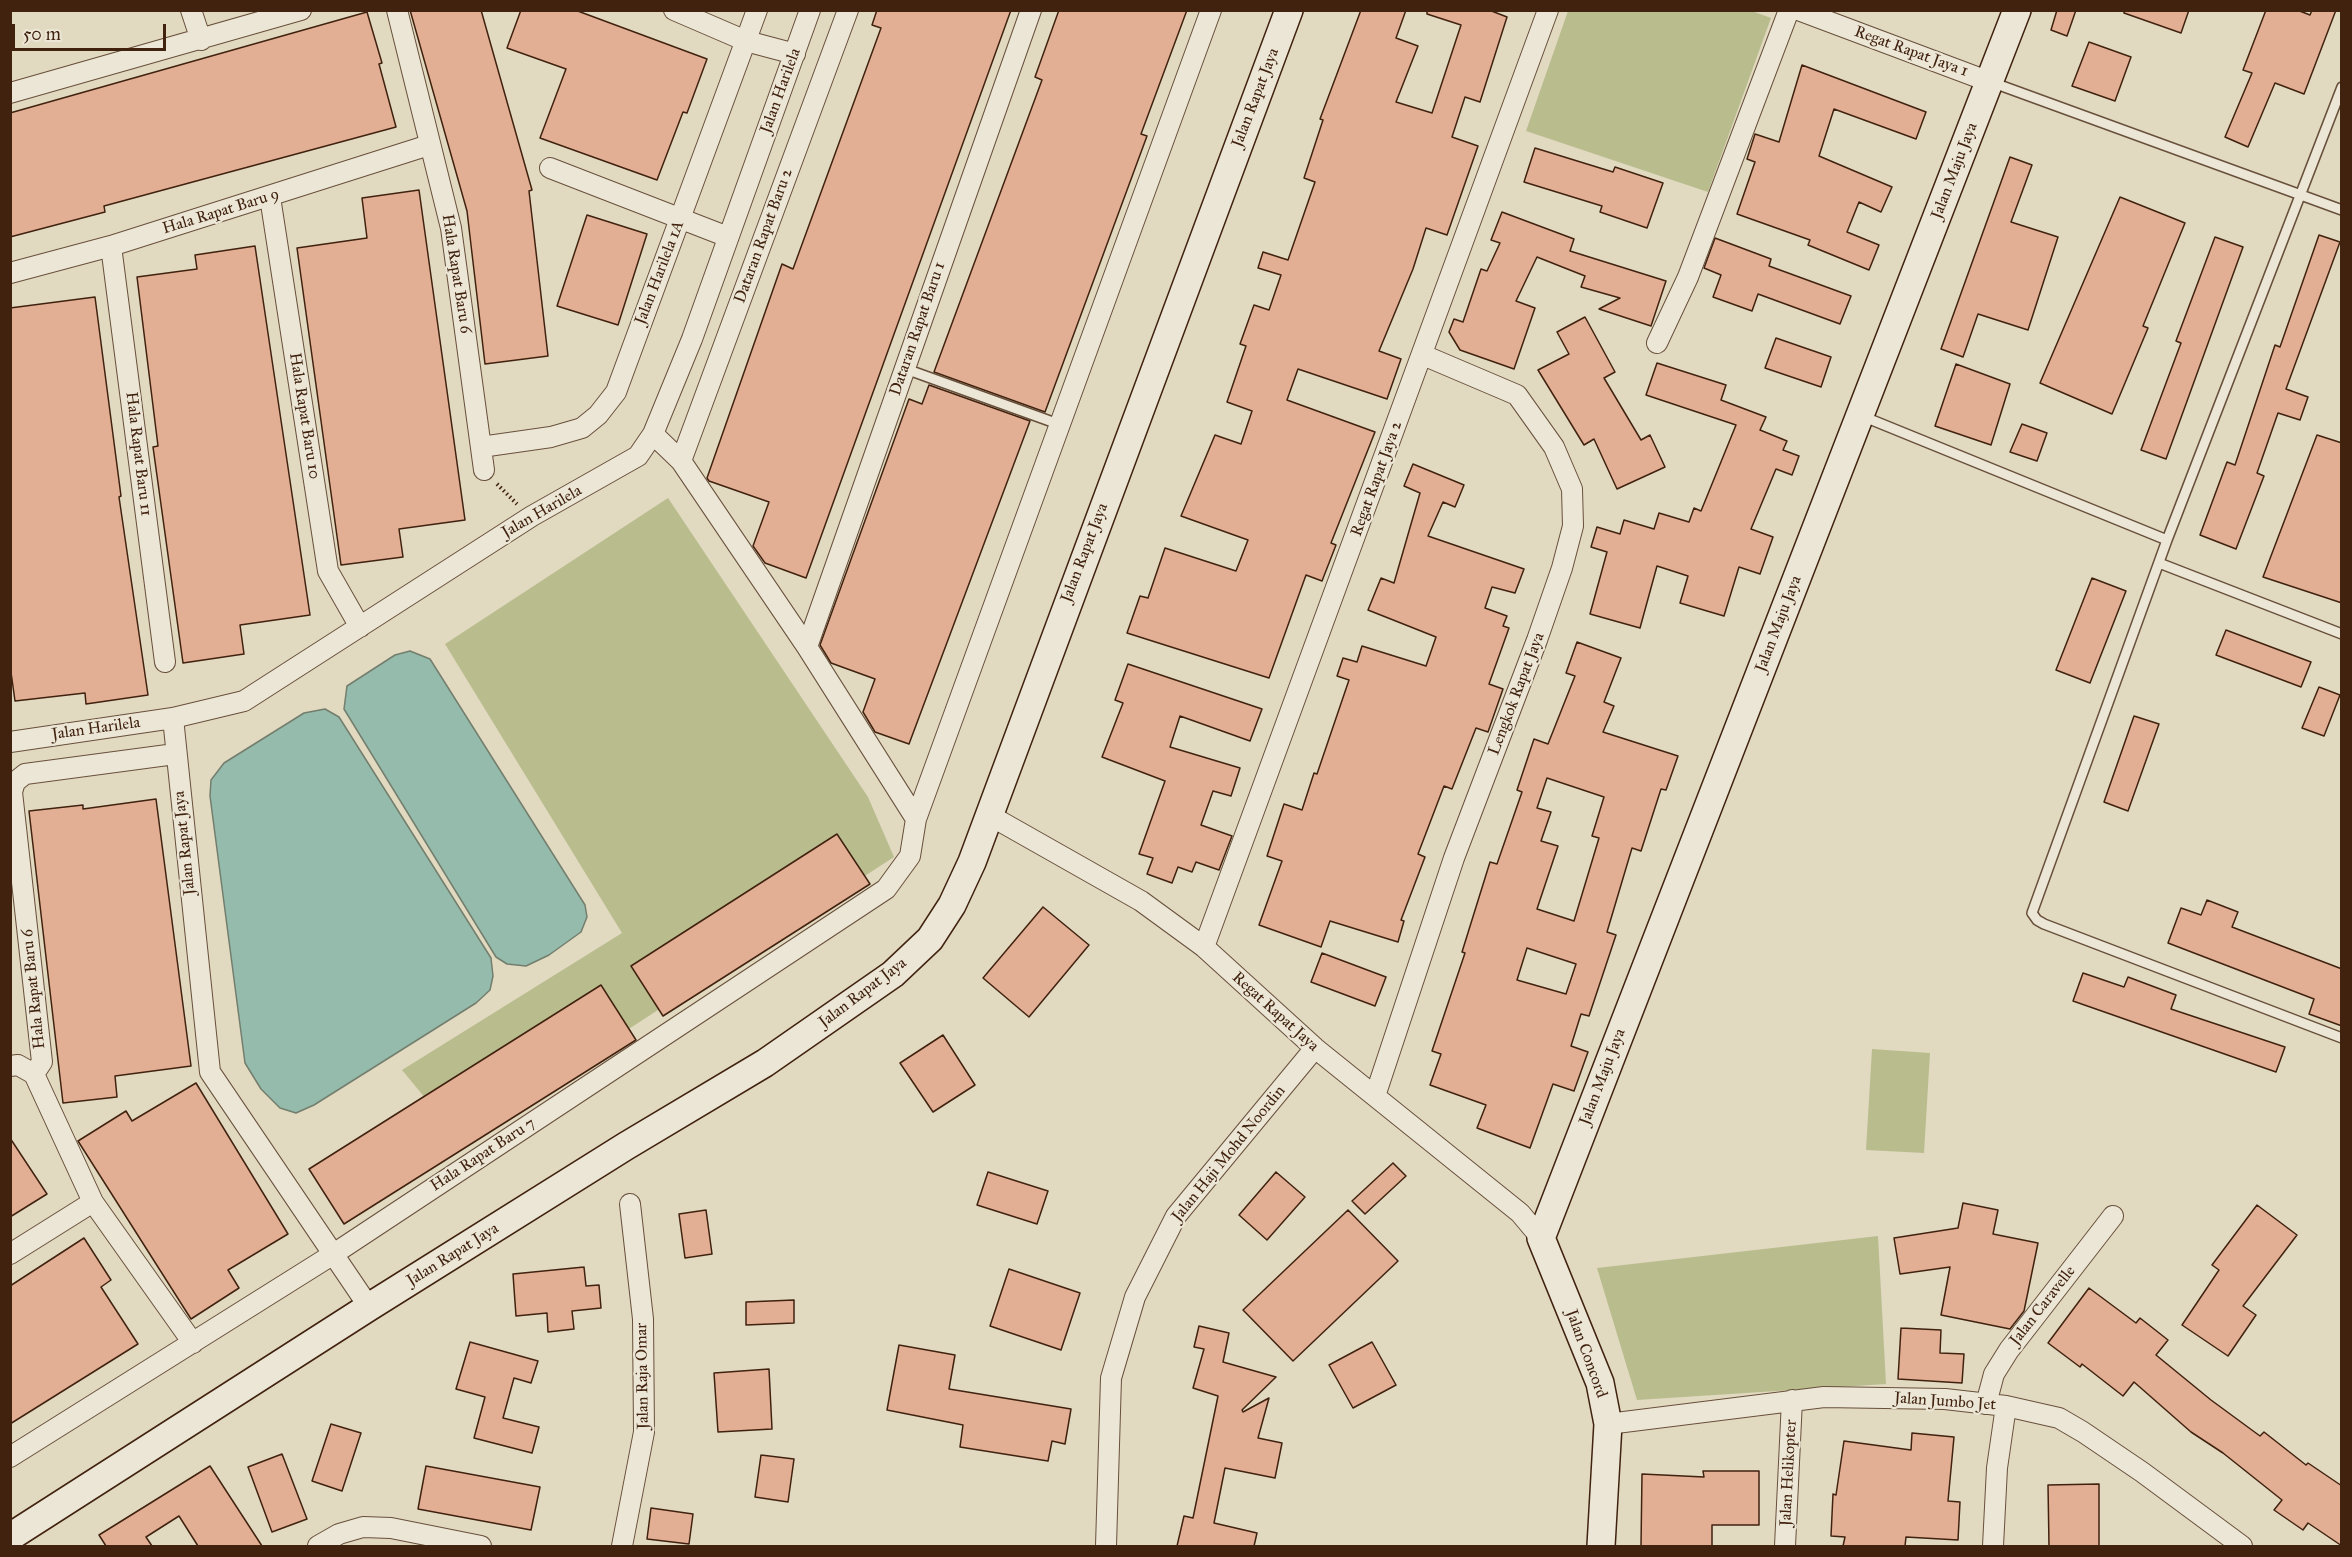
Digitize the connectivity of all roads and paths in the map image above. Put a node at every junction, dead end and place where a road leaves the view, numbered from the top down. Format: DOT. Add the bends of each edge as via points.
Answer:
graph roads {
  1 [pos="191,10"];
  2 [pos="301,10"];
  3 [pos="397,10"];
  4 [pos="674,10"];
  5 [pos="757,10"];
  6 [pos="810,10"];
  7 [pos="848,10"];
  8 [pos="1031,10"];
  9 [pos="1211,10"];
  10 [pos="1289,10"];
  11 [pos="1548,10"];
  12 [pos="1789,10"];
  13 [pos="1798,10"];
  14 [pos="2017,10"];
  15 [pos="201,40"];
  16 [pos="746,41"];
  17 [pos="795,54"];
  18 [pos="1990,81"];
  19 [pos="2342,87"];
  20 [pos="10,93"];
  21 [pos="429,145"];
  22 [pos="550,168"];
  23 [pos="2300,194"];
  24 [pos="270,197"];
  25 [pos="2342,210"];
  26 [pos="680,220"];
  27 [pos="728,237"];
  28 [pos="111,246"];
  29 [pos="10,273"];
  30 [pos="1657,343"];
  31 [pos="1423,355"];
  32 [pos="903,368"];
  33 [pos="1860,415"];
  34 [pos="1061,425"];
  35 [pos="653,434"];
  36 [pos="481,447"];
  37 [pos="681,461"];
  38 [pos="484,470"];
  39 [pos="532,516"];
  40 [pos="2167,540"];
  41 [pos="2159,563"];
  42 [pos="360,627"];
  43 [pos="2342,634"];
  44 [pos="807,647"];
  45 [pos="165,662"];
  46 [pos="173,718"];
  47 [pos="10,742"];
  48 [pos="176,754"];
  49 [pos="989,815"];
  50 [pos="916,819"];
  51 [pos="1204,947"];
  52 [pos="2342,1038"];
  53 [pos="1315,1047"];
  54 [pos="10,1066"];
  55 [pos="34,1074"];
  56 [pos="1375,1096"];
  57 [pos="93,1202"];
  58 [pos="630,1204"];
  59 [pos="2113,1216"];
  60 [pos="1541,1238"];
  61 [pos="10,1254"];
  62 [pos="332,1255"];
  63 [pos="369,1307"];
  64 [pos="193,1343"];
  65 [pos="1792,1400"];
  66 [pos="1996,1405"];
  67 [pos="1608,1424"];
  68 [pos="10,1456"];
  69 [pos="10,1538"];
  70 [pos="318,1546"];
  71 [pos="481,1546"];
  72 [pos="622,1546"];
  73 [pos="1106,1546"];
  74 [pos="1601,1546"];
  75 [pos="1785,1546"];
  76 [pos="1993,1546"];
  77 [pos="2242,1546"];
  1 -- 15 [label="street"];
  2 -- 15 [label="street"];
  3 -- 21 [label="street, Hala Rapat Baru 6"];
  4 -- 16 [label="street"];
  5 -- 16 [label="street, Jalan Harilela 1A"];
  6 -- 17 [label="street, Jalan Harilela"];
  7 -- 37 [label="street, Dataran Rapat Baru 2"];
  8 -- 32 [label="street, Dataran Rapat Baru 1"];
  9 -- 34 [label="street"];
  10 -- 49 [label="street, Jalan Rapat Jaya"];
  11 -- 31 [label="street, Regat Rapat Jaya 2"];
  12 -- 30 [label="street" via="1688,277"];
  13 -- 18 [label="street, Regat Rapat Jaya 1"];
  14 -- 18 [label="street, Jalan Maju Jaya"];
  15 -- 20 [label="street"];
  16 -- 17 [label="street"];
  16 -- 26 [label="street, Jalan Harilela 1A"];
  17 -- 27 [label="street, Jalan Harilela"];
  18 -- 23 [label="lane"];
  18 -- 33 [label="street, Jalan Maju Jaya"];
  19 -- 23 [label="lane"];
  21 -- 24 [label="street, Hala Rapat Baru 9"];
  21 -- 36 [label="street, Hala Rapat Baru 6" via="452,228"];
  22 -- 26 [label="street"];
  23 -- 25 [label="lane"];
  23 -- 40 [label="lane"];
  24 -- 28 [label="street, Hala Rapat Baru 9"];
  24 -- 42 [label="street, Hala Rapat Baru 10" via="328,571"];
  26 -- 27 [label="street"];
  26 -- 36 [label="street, Jalan Harilela 1A" via="616,392 598,415 582,428 551,437"];
  27 -- 35 [label="street, Jalan Harilela" via="693,339"];
  28 -- 29 [label="street, Hala Rapat Baru 9"];
  28 -- 45 [label="street, Hala Rapat Baru 11"];
  31 -- 51 [label="street, Regat Rapat Jaya 2"];
  31 -- 56 [label="street, Lengkok Rapat Jaya" via="1517,395 1554,447 1572,489 1574,526 1537,640 1454,858"];
  32 -- 34 [label="lane"];
  32 -- 44 [label="street, Dataran Rapat Baru 1"];
  33 -- 40 [label="lane"];
  33 -- 60 [label="street, Jalan Maju Jaya"];
  34 -- 50 [label="street"];
  35 -- 37 [label="street"];
  35 -- 39 [label="street, Jalan Harilela" via="638,456"];
  36 -- 38 [label="street, Hala Rapat Baru 6"];
  37 -- 44 [label="street"];
  38 -- 39 [label="path"];
  39 -- 42 [label="street, Jalan Harilela"];
  40 -- 41 [label="lane"];
  41 -- 43 [label="lane"];
  41 -- 52 [label="lane" via="2032,913 2044,924"];
  42 -- 46 [label="street, Jalan Harilela" via="244,701"];
  44 -- 50 [label="street"];
  46 -- 47 [label="street, Jalan Harilela"];
  46 -- 48 [label="street, Jalan Rapat Jaya"];
  48 -- 55 [label="street, Hala Rapat Baru 6" via="26,774 15,782 12,792 42,1062"];
  48 -- 62 [label="street, Jalan Rapat Jaya" via="210,1072"];
  49 -- 51 [label="street, Regat Rapat Jaya" via="1141,901"];
  49 -- 63 [label="street, Jalan Rapat Jaya" via="952,905 930,939 893,974 765,1063"];
  50 -- 62 [label="street, Hala Rapat Baru 7" via="910,856 886,889"];
  51 -- 53 [label="street, Regat Rapat Jaya"];
  53 -- 56 [label="street, Regat Rapat Jaya"];
  53 -- 73 [label="street, Jalan Haji Mohd Noordin" via="1176,1216 1135,1297 1111,1378"];
  54 -- 55 [label="street" via="18,1065"];
  55 -- 57 [label="street, Hala Rapat Baru 6"];
  56 -- 60 [label="street, Regat Rapat Jaya" via="1520,1213"];
  57 -- 61 [label="street"];
  57 -- 64 [label="street, Hala Rapat Baru 6"];
  58 -- 72 [label="street, Jalan Raja Omar" via="643,1319 644,1432"];
  59 -- 66 [label="street, Jalan Caravelle" via="1994,1374"];
  60 -- 67 [label="street, Jalan Concord" via="1600,1383"];
  62 -- 63 [label="street, Jalan Rapat Jaya"];
  62 -- 64 [label="street, Hala Rapat Baru 7"];
  63 -- 69 [label="street, Jalan Rapat Jaya"];
  64 -- 68 [label="street, Hala Rapat Baru 7"];
  65 -- 66 [label="street, Jalan Jumbo Jet" via="1945,1399"];
  65 -- 67 [label="street, Jalan Jumbo Jet"];
  65 -- 75 [label="street, Jalan Helikopter"];
  66 -- 76 [label="street, Jalan Caravelle"];
  66 -- 77 [label="street, Jalan Jumbo Jet" via="2059,1418 2142,1472"];
  67 -- 74 [label="street, Jalan Concord"];
  70 -- 71 [label="street" via="363,1527 391,1528"];
}
